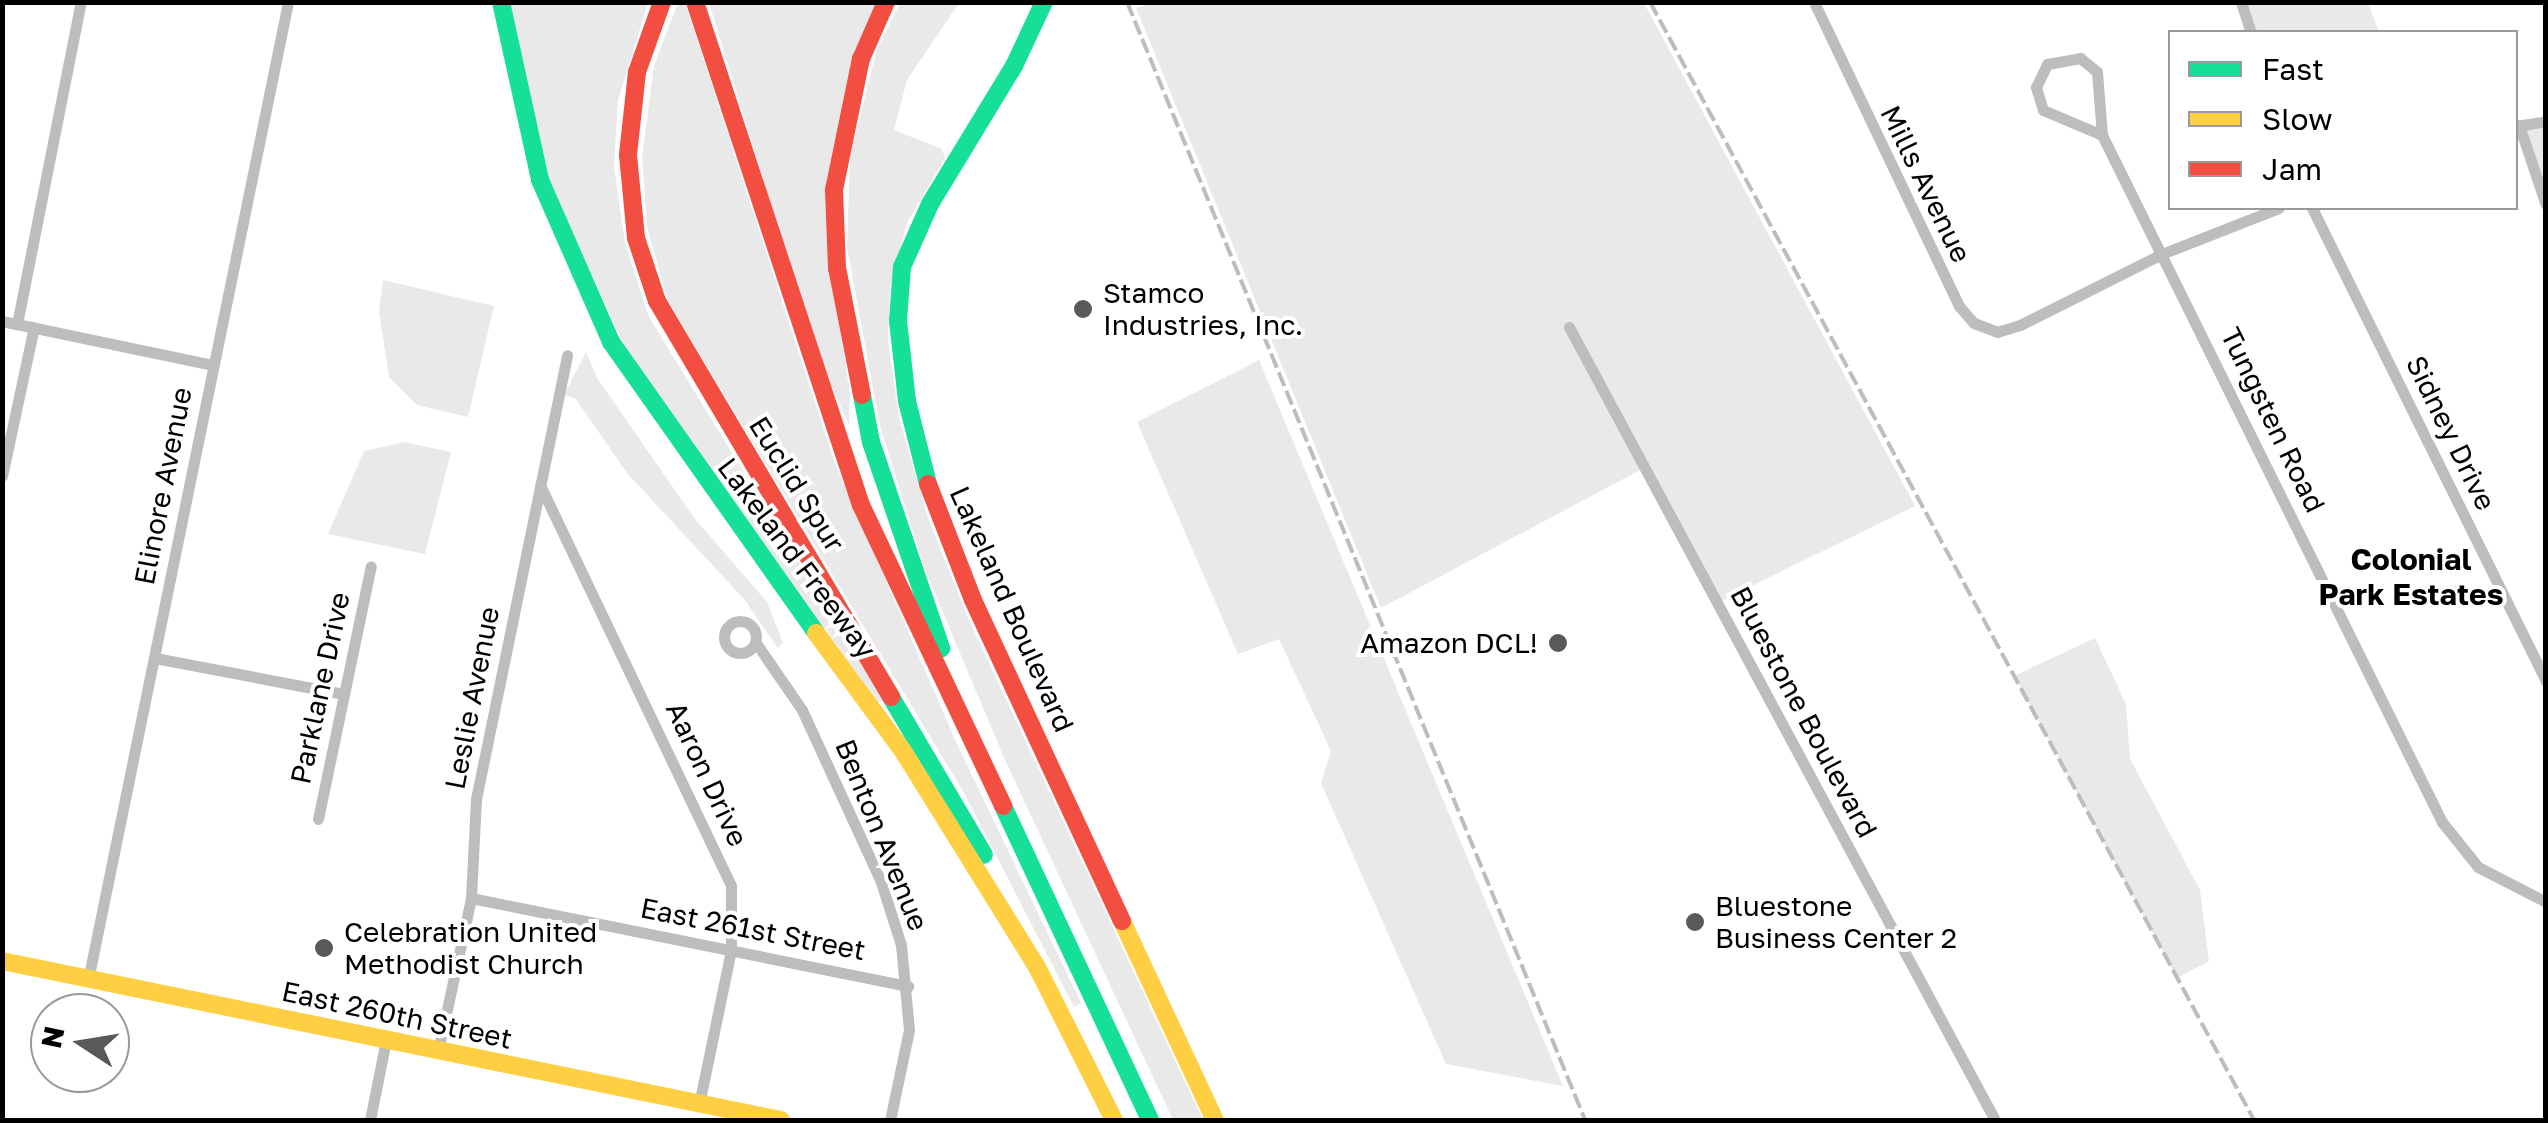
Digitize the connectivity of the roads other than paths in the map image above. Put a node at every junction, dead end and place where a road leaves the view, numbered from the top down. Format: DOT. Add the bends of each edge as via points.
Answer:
graph roads {
  1 [pos="81,2"];
  2 [pos="288,2"];
  3 [pos="501,2"];
  4 [pos="662,2"];
  5 [pos="695,2"];
  6 [pos="886,2"];
  7 [pos="1044,2"];
  8 [pos="1814,2"];
  9 [pos="2241,2"];
  10 [pos="2251,30"];
  11 [pos="2546,121"];
  12 [pos="2518,126"];
  13 [pos="2518,129"];
  14 [pos="2102,136"];
  15 [pos="2546,206"];
  16 [pos="2274,210"];
  17 [pos="2313,210"];
  18 [pos="2164,253"];
  19 [pos="2,321"];
  20 [pos="17,324"];
  21 [pos="1569,327"];
  22 [pos="34,328"];
  23 [pos="567,355"];
  24 [pos="213,365"];
  25 [pos="2,476"];
  26 [pos="540,484"];
  27 [pos="371,566"];
  28 [pos="756,643"];
  29 [pos="155,658"];
  30 [pos="2546,681"];
  31 [pos="344,694"];
  32 [pos="318,819"];
  33 [pos="1044,890"];
  34 [pos="471,898"];
  35 [pos="2546,902"];
  36 [pos="731,950"];
  37 [pos="2,961"];
  38 [pos="1037,968"];
  39 [pos="88,980"];
  40 [pos="908,986"];
  41 [pos="386,1040"];
  42 [pos="438,1051"];
  43 [pos="699,1104"];
  44 [pos="370,1120"];
  45 [pos="780,1120"];
  46 [pos="890,1120"];
  47 [pos="1114,1120"];
  48 [pos="1150,1120"];
  49 [pos="1215,1120"];
  50 [pos="1995,1120"];
  1 -- 20 [label="street"];
  2 -- 24 [label="street, Elinore Avenue"];
  3 -- 38 [label="main road, Lakeland Freeway" via="540,180 611,342 672,437 882,720"];
  4 -- 38 [label="main road, Euclid Spur" via="633,93 628,176 636,238 656,301 684,358 920,739 1011,906"];
  5 -- 33 [label="main road, Lakeland Freeway" via="856,492 1006,824"];
  6 -- 33 [label="main road" via="855,78 838,151 834,230 842,307 871,442 905,553"];
  7 -- 49 [label="main road, Lakeland Boulevard" via="902,266 898,321 906,400 931,498 973,600"];
  8 -- 18 [label="street, Mills Avenue" via="1817,20 1974,323 1997,332 2020,325"];
  9 -- 10 [label="street"];
  11 -- 12 [label="street"];
  13 -- 15 [label="street"];
  14 -- 14 [label="street, Tungsten Road" via="2098,72 2080,58 2047,64 2036,87 2044,110"];
  14 -- 18 [label="street, Tungsten Road"];
  16 -- 18 [label="street"];
  17 -- 30 [label="street, Sidney Drive"];
  18 -- 35 [label="street, Tungsten Road" via="2442,822 2478,868"];
  19 -- 20 [label="street"];
  20 -- 22 [label="street"];
  21 -- 50 [label="street, Bluestone Boulevard"];
  22 -- 24 [label="street"];
  22 -- 25 [label="street"];
  23 -- 26 [label="street, Leslie Avenue"];
  24 -- 29 [label="street, Elinore Avenue"];
  26 -- 34 [label="street, Leslie Avenue" via="476,799"];
  26 -- 36 [label="street, Aaron Drive" via="726,874"];
  27 -- 31 [label="street, Parklane Drive"];
  28 -- 40 [label="street, Benton Avenue" via="802,710 881,882"];
  29 -- 31 [label="street"];
  29 -- 39 [label="street, Elinore Avenue"];
  31 -- 32 [label="street, Parklane Drive"];
  33 -- 48 [label="main road, Lakeland Freeway"];
  34 -- 36 [label="street, East 261st Street"];
  34 -- 42 [label="street, Leslie Avenue"];
  36 -- 40 [label="street, East 261st Street"];
  36 -- 43 [label="street, Aaron Drive"];
  37 -- 39 [label="main road, East 260th Street"];
  38 -- 47 [label="main road, Lakeland Freeway"];
  39 -- 41 [label="main road, East 260th Street"];
  40 -- 46 [label="street, Benton Avenue" via="909,1030"];
  41 -- 42 [label="main road, East 260th Street"];
  41 -- 44 [label="street"];
  42 -- 43 [label="main road, East 260th Street"];
  43 -- 45 [label="main road, East 260th Street"];
}
